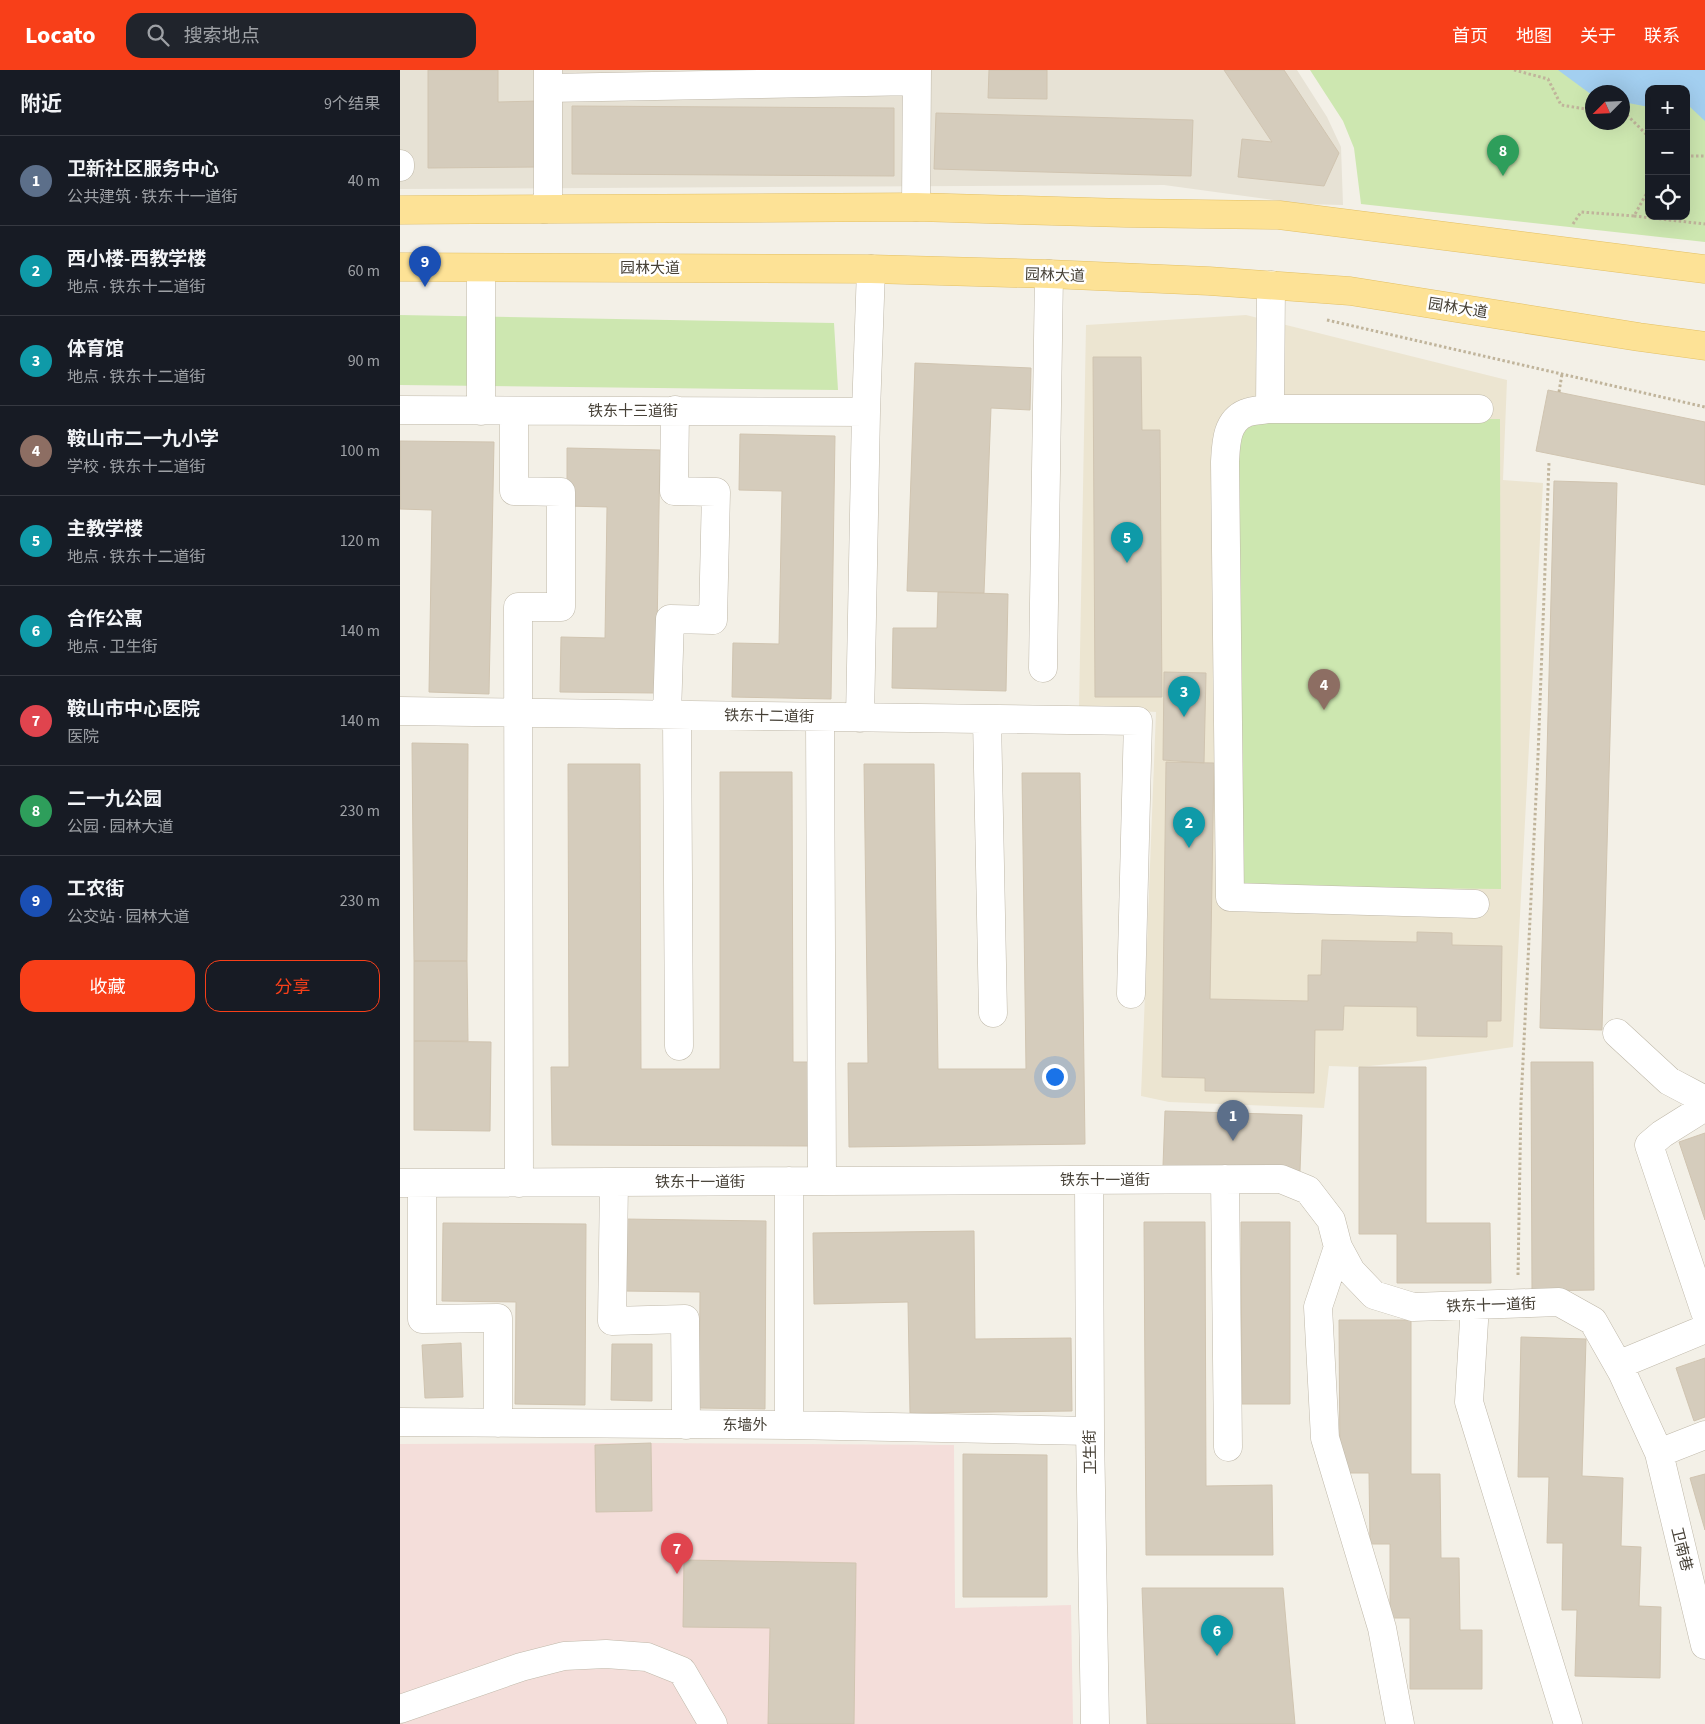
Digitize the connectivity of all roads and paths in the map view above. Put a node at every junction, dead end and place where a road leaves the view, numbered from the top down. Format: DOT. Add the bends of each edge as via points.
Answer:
graph roads {
  1 [pos="1514,70"];
  2 [pos="916,75"];
  3 [pos="548,79"];
  4 [pos="1585,109"];
  5 [pos="1630,118"];
  6 [pos="1645,133"];
  7 [pos="1690,156"];
  8 [pos="1705,156"];
  9 [pos="1645,196"];
  10 [pos="916,207"];
  11 [pos="544,209"];
  12 [pos="400,210"];
  13 [pos="1634,216"];
  14 [pos="1705,224"];
  15 [pos="1570,228"];
  16 [pos="400,267"];
  17 [pos="481,268"];
  18 [pos="871,269"];
  19 [pos="1705,269"];
  20 [pos="1049,274"];
  21 [pos="1271,285"];
  22 [pos="1319,318"];
  23 [pos="1705,346"];
  24 [pos="1562,374"];
  25 [pos="1558,392"];
  26 [pos="1705,407"];
  27 [pos="1270,409"];
  28 [pos="1479,409"];
  29 [pos="400,410"];
  30 [pos="675,410"];
  31 [pos="481,411"];
  32 [pos="514,412"];
  33 [pos="866,412"];
  34 [pos="1549,462"];
  35 [pos="1043,668"];
  36 [pos="400,711"];
  37 [pos="518,712"];
  38 [pos="672,714"];
  39 [pos="820,717"];
  40 [pos="860,718"];
  41 [pos="987,719"];
  42 [pos="1475,904"];
  43 [pos="1131,994"];
  44 [pos="993,1013"];
  45 [pos="1618,1033"];
  46 [pos="679,1046"];
  47 [pos="1705,1100"];
  48 [pos="1705,1107"];
  49 [pos="1225,1179"];
  50 [pos="1089,1180"];
  51 [pos="789,1181"];
  52 [pos="822,1181"];
  53 [pos="519,1182"];
  54 [pos="614,1182"];
  55 [pos="411,1183"];
  56 [pos="1338,1247"];
  57 [pos="1518,1304"];
  58 [pos="1475,1306"];
  59 [pos="1705,1312"];
  60 [pos="1705,1329"];
  61 [pos="1618,1365"];
  62 [pos="400,1422"];
  63 [pos="498,1423"];
  64 [pos="686,1424"];
  65 [pos="789,1425"];
  66 [pos="1090,1431"];
  67 [pos="1705,1435"];
  68 [pos="1228,1448"];
  69 [pos="1658,1453"];
  70 [pos="1705,1645"];
  71 [pos="400,1709"];
  72 [pos="713,1724"];
  73 [pos="1095,1724"];
  74 [pos="1400,1724"];
  75 [pos="1568,1724"];
  1 -- 4 [label="path" via="1548,79 1561,105"];
  2 -- 3 [label="street"];
  2 -- 10 [label="street"];
  3 -- 11 [label="street" via="548,195"];
  5 -- 6 [label="path"];
  7 -- 8 [label="path"];
  9 -- 13 [label="path"];
  10 -- 11 [label="main road"];
  10 -- 19 [label="main road" via="1279,215"];
  11 -- 12 [label="main road"];
  13 -- 14 [label="path"];
  13 -- 15 [label="path" via="1581,212"];
  16 -- 17 [label="main road, 园林大道"];
  17 -- 18 [label="main road, 园林大道"];
  17 -- 31 [label="street"];
  18 -- 20 [label="main road, 园林大道"];
  18 -- 33 [label="street"];
  20 -- 21 [label="main road, 园林大道"];
  20 -- 35 [label="street"];
  21 -- 23 [label="main road, 园林大道" via="1350,291"];
  21 -- 27 [label="street"];
  22 -- 24 [label="path"];
  24 -- 25 [label="path"];
  24 -- 26 [label="path"];
  27 -- 28 [label="street"];
  27 -- 42 [label="street" via="1246,412 1235,420 1227,436 1230,898"];
  29 -- 31 [label="street, 铁东十三道街"];
  30 -- 32 [label="street, 铁东十三道街"];
  30 -- 33 [label="street, 铁东十三道街"];
  30 -- 38 [label="street" via="674,491 716,492 713,620 670,619"];
  31 -- 32 [label="street, 铁东十三道街"];
  32 -- 37 [label="street" via="514,491 561,492 561,607 518,607"];
  33 -- 40 [label="street"];
  34 -- 57 [label="path" via="1521,1102"];
  36 -- 37 [label="street, 铁东十二道街"];
  37 -- 38 [label="street, 铁东十二道街"];
  37 -- 53 [label="street"];
  38 -- 39 [label="street, 铁东十二道街"];
  38 -- 46 [label="street"];
  39 -- 40 [label="street, 铁东十二道街"];
  39 -- 52 [label="street"];
  40 -- 41 [label="street, 铁东十二道街"];
  41 -- 43 [label="street, 铁东十二道街" via="1138,721"];
  41 -- 44 [label="street"];
  45 -- 47 [label="street" via="1669,1081"];
  48 -- 59 [label="street" via="1649,1145"];
  49 -- 50 [label="street, 铁东十一道街"];
  49 -- 56 [label="street, 铁东十一道街" via="1281,1179 1308,1190 1331,1220"];
  49 -- 68 [label="street"];
  50 -- 52 [label="street, 铁东十一道街"];
  50 -- 66 [label="street, 卫生街"];
  51 -- 52 [label="street, 铁东十一道街"];
  51 -- 54 [label="street, 铁东十一道街"];
  51 -- 65 [label="street"];
  53 -- 54 [label="street, 铁东十一道街"];
  53 -- 55 [label="street, 铁东十一道街"];
  54 -- 64 [label="street" via="612,1321 685,1319"];
  55 -- 63 [label="street" via="422,1318 498,1318"];
  56 -- 58 [label="street, 铁东十一道街" via="1351,1271 1374,1294 1413,1307"];
  56 -- 74 [label="street" via="1318,1307 1325,1438 1382,1628"];
  57 -- 58 [label="street, 铁东十一道街"];
  57 -- 61 [label="street, 铁东十一道街" via="1559,1302 1593,1321"];
  58 -- 75 [label="street" via="1469,1402"];
  60 -- 61 [label="street"];
  61 -- 69 [label="street, 铁东十一道街"];
  62 -- 63 [label="street, 东墙外"];
  63 -- 64 [label="street, 东墙外"];
  64 -- 65 [label="street, 东墙外"];
  65 -- 66 [label="street, 东墙外"];
  66 -- 73 [label="street, 卫生街"];
  67 -- 69 [label="street"];
  69 -- 70 [label="street, 卫南巷"];
  71 -- 72 [label="street" via="521,1667 564,1656 606,1654 646,1657 682,1671"];
}
